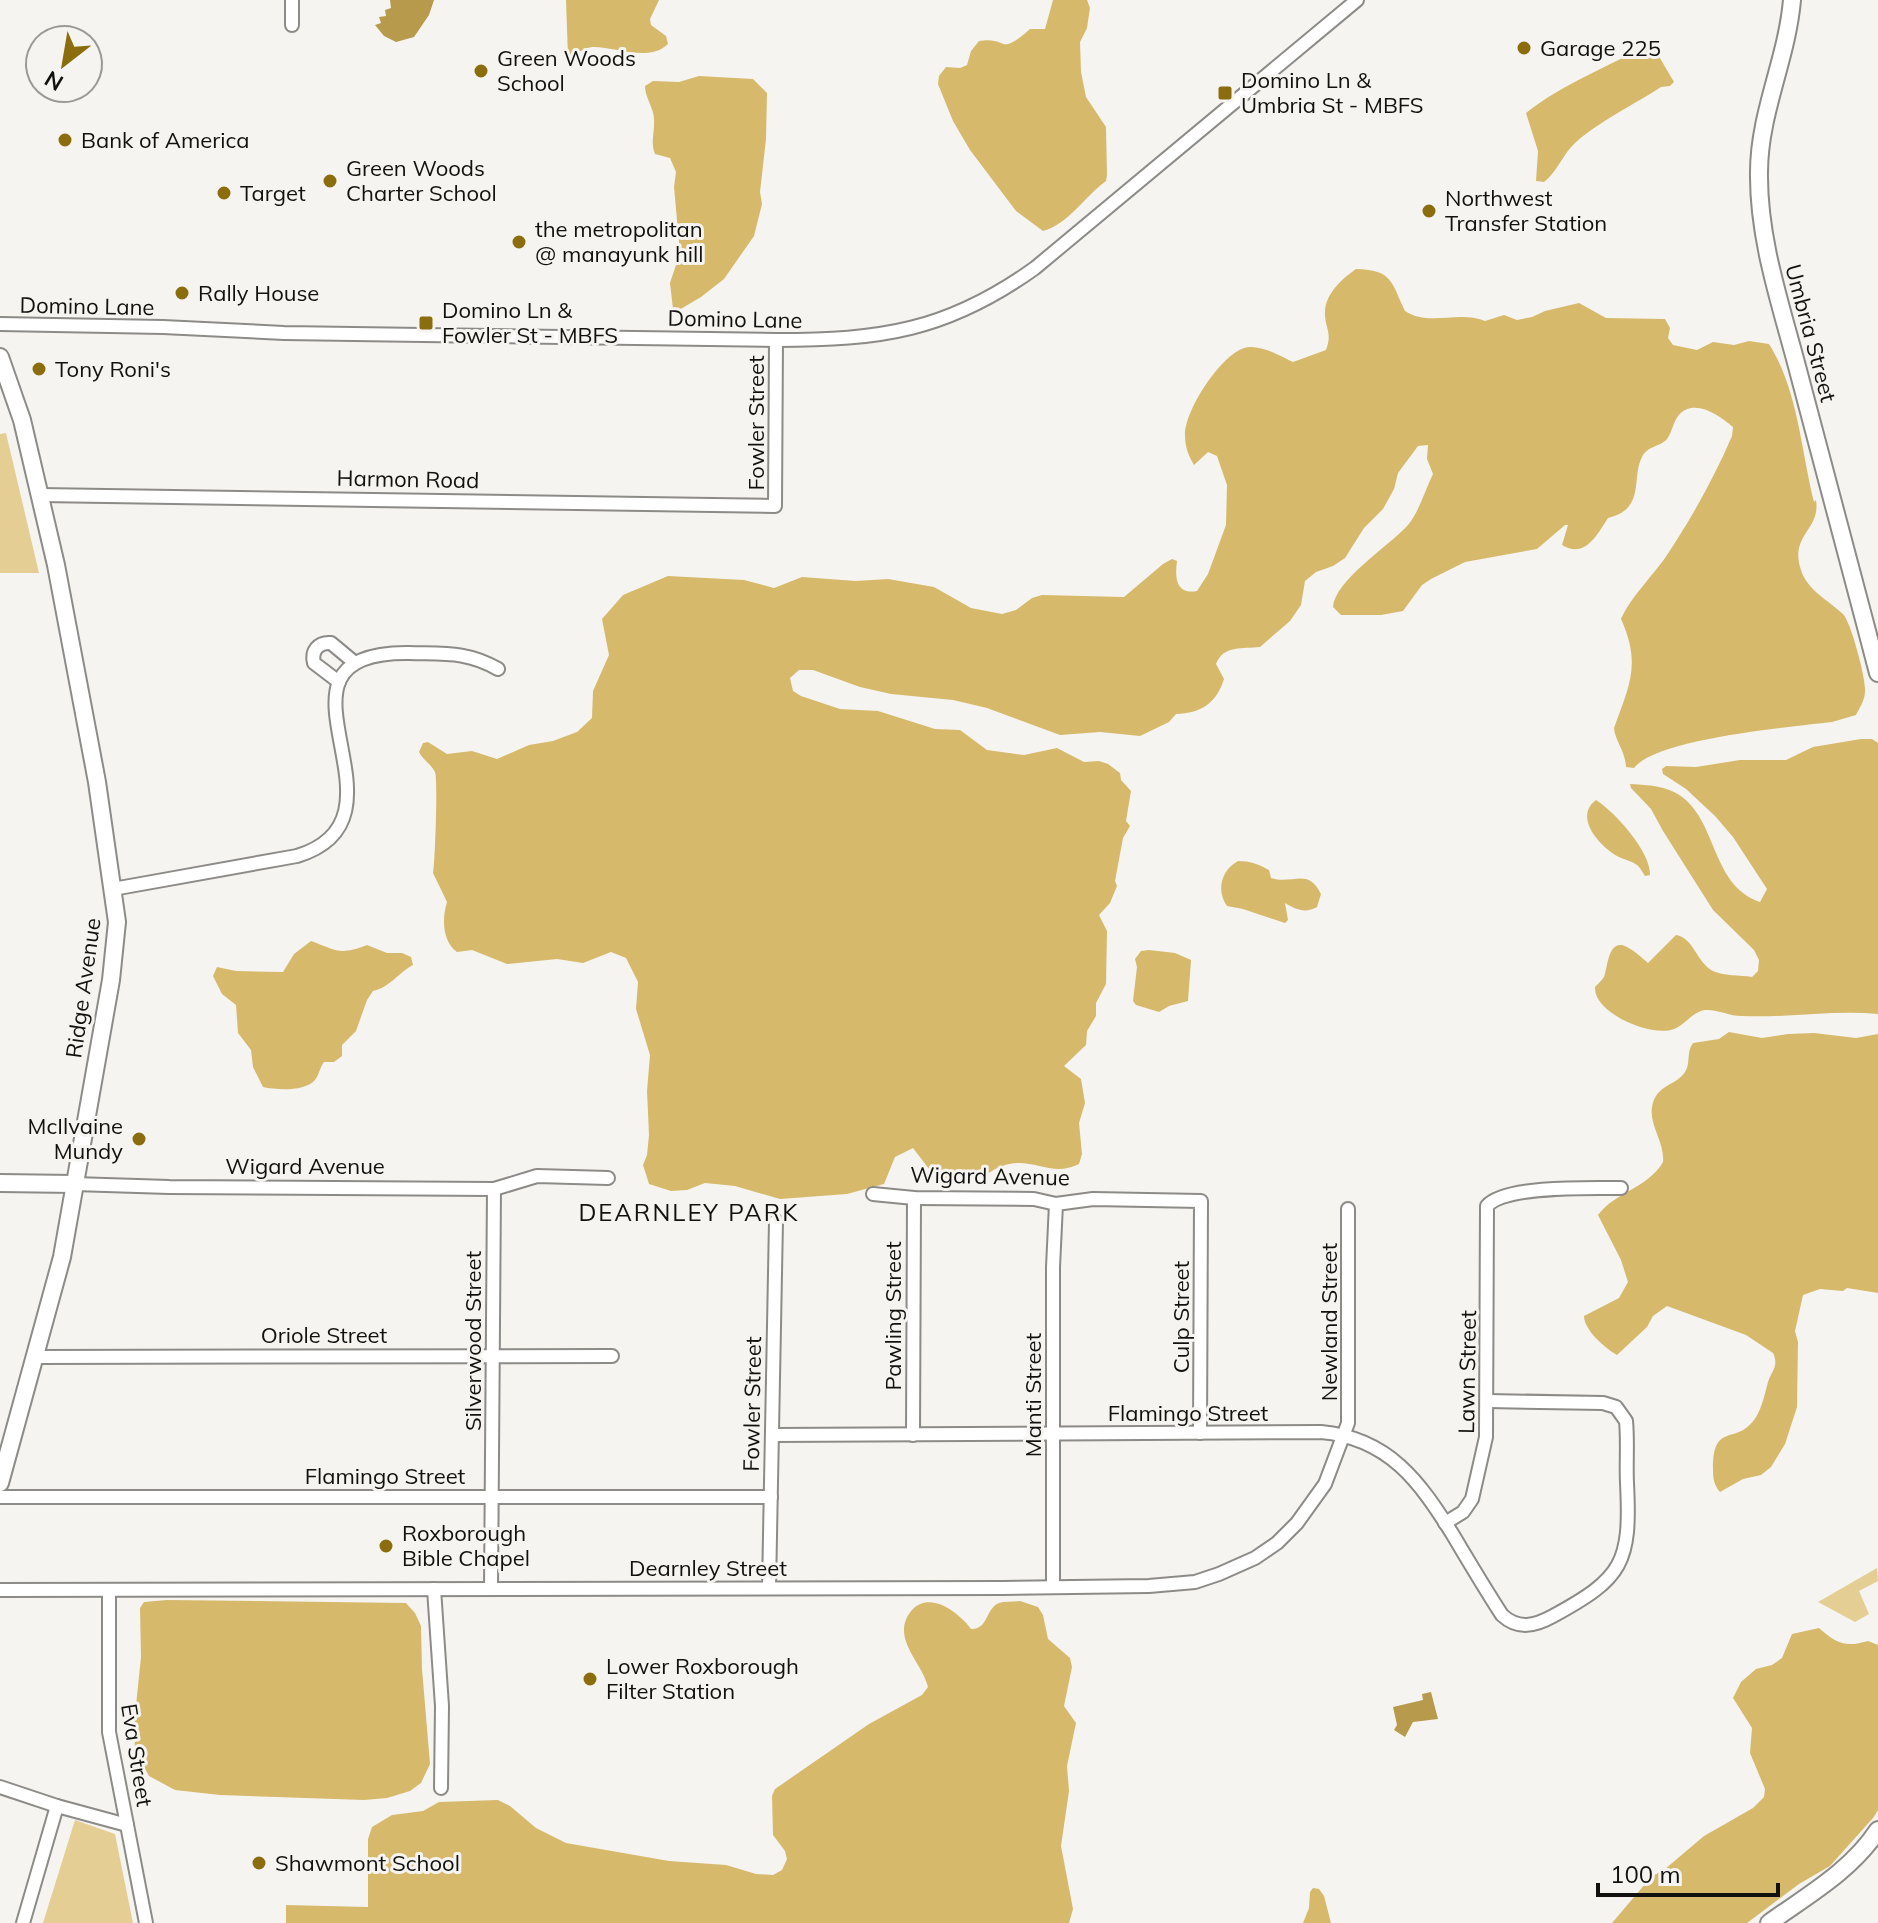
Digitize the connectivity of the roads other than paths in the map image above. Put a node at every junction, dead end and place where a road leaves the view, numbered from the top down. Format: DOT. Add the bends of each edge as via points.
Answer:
graph roads {
  1 [pos="292,0"];
  2 [pos="1357,0"];
  3 [pos="1792,0"];
  4 [pos="292,25"];
  5 [pos="0,324"];
  6 [pos="776,340"];
  7 [pos="0,357"];
  8 [pos="40,495"];
  9 [pos="775,506"];
  10 [pos="355,663"];
  11 [pos="498,669"];
  12 [pos="1878,673"];
  13 [pos="339,682"];
  14 [pos="113,889"];
  15 [pos="608,1178"];
  16 [pos="0,1183"];
  17 [pos="74,1184"];
  18 [pos="1621,1188"];
  19 [pos="494,1189"];
  20 [pos="873,1194"];
  21 [pos="914,1198"];
  22 [pos="1201,1201"];
  23 [pos="1056,1204"];
  24 [pos="1348,1209"];
  25 [pos="776,1221"];
  26 [pos="492,1355"];
  27 [pos="612,1356"];
  28 [pos="35,1357"];
  29 [pos="1488,1401"];
  30 [pos="1200,1433"];
  31 [pos="1053,1434"];
  32 [pos="772,1435"];
  33 [pos="913,1435"];
  34 [pos="1345,1435"];
  35 [pos="0,1483"];
  36 [pos="492,1496"];
  37 [pos="0,1497"];
  38 [pos="771,1497"];
  39 [pos="1445,1523"];
  40 [pos="1053,1587"];
  41 [pos="769,1588"];
  42 [pos="434,1589"];
  43 [pos="491,1589"];
  44 [pos="0,1590"];
  45 [pos="109,1590"];
  46 [pos="0,1787"];
  47 [pos="441,1788"];
  48 [pos="57,1806"];
  49 [pos="127,1825"];
  50 [pos="1878,1830"];
  51 [pos="1878,1845"];
  52 [pos="1860,1854"];
  53 [pos="23,1923"];
  54 [pos="146,1923"];
  55 [pos="1769,1923"];
  1 -- 4 [label="street"];
  2 -- 6 [label="street, Domino Lane" via="1061,248 996,294 903,331 838,340"];
  3 -- 12 [label="main road, Umbria Street" via="1761,143 1760,217"];
  5 -- 6 [label="street, Domino Lane"];
  6 -- 9 [label="street, Fowler Street"];
  7 -- 8 [label="main road, Ridge Avenue"];
  8 -- 9 [label="street, Harmon Road"];
  8 -- 14 [label="main road, Ridge Avenue" via="80,688"];
  10 -- 11 [label="street" via="388,653 462,654"];
  10 -- 13 [label="street"];
  10 -- 13 [label="street" via="331,643 316,648 314,663"];
  13 -- 14 [label="street" via="334,708 349,798 343,818 323,842 297,856"];
  14 -- 17 [label="main road, Ridge Avenue" via="114,955"];
  15 -- 19 [label="street, Wigard Avenue" via="537,1176"];
  16 -- 17 [label="main road, Wigard Avenue"];
  17 -- 19 [label="street, Wigard Avenue"];
  17 -- 28 [label="main road, Ridge Avenue" via="62,1257"];
  18 -- 29 [label="street, Lawn Street" via="1545,1190 1501,1196 1487,1206"];
  19 -- 26 [label="street, Silverwood Street"];
  20 -- 21 [label="street, Wigard Avenue"];
  21 -- 23 [label="street, Wigard Avenue" via="1034,1199"];
  21 -- 33 [label="street, Pawling Street"];
  22 -- 23 [label="street, Wigard Avenue" via="1093,1199"];
  22 -- 30 [label="street, Culp Street"];
  23 -- 31 [label="street, Manti Street"];
  24 -- 34 [label="street, Newland Street"];
  25 -- 32 [label="street, Fowler Street"];
  26 -- 27 [label="street, Oriole Street"];
  26 -- 28 [label="street, Oriole Street"];
  26 -- 36 [label="street, Silverwood Street"];
  28 -- 35 [label="main road, Ridge Avenue"];
  29 -- 39 [label="street, Lawn Street" via="1484,1453 1472,1499"];
  29 -- 39 [label="street, Flamingo Street" via="1616,1407 1626,1421 1625,1551 1596,1589 1553,1617 1533,1625 1512,1623"];
  30 -- 31 [label="street, Flamingo Street"];
  30 -- 34 [label="street, Flamingo Street"];
  31 -- 33 [label="street, Flamingo Street"];
  31 -- 40 [label="street, Manti Street"];
  32 -- 33 [label="street, Flamingo Street"];
  32 -- 38 [label="street, Fowler Street"];
  34 -- 39 [label="street, Flamingo Street" via="1408,1472"];
  34 -- 40 [label="street, Dearnley Street" via="1325,1484 1306,1513 1277,1543 1243,1564 1180,1584"];
  36 -- 37 [label="street, Flamingo Street"];
  36 -- 38 [label="street, Flamingo Street"];
  36 -- 43 [label="street, Silverwood Street"];
  38 -- 41 [label="street, Fowler Street"];
  40 -- 41 [label="street, Dearnley Street"];
  41 -- 43 [label="street, Dearnley Street"];
  42 -- 43 [label="street, Dearnley Street"];
  42 -- 45 [label="street, Dearnley Street"];
  42 -- 47 [label="street"];
  44 -- 45 [label="street, Dearnley Street"];
  45 -- 49 [label="street, Eva Street" via="108,1723"];
  46 -- 48 [label="street"];
  48 -- 49 [label="street"];
  48 -- 53 [label="street"];
  49 -- 54 [label="street, Eva Street"];
  50 -- 52 [label="main road"];
  51 -- 52 [label="street"];
  52 -- 55 [label="main road"];
}
